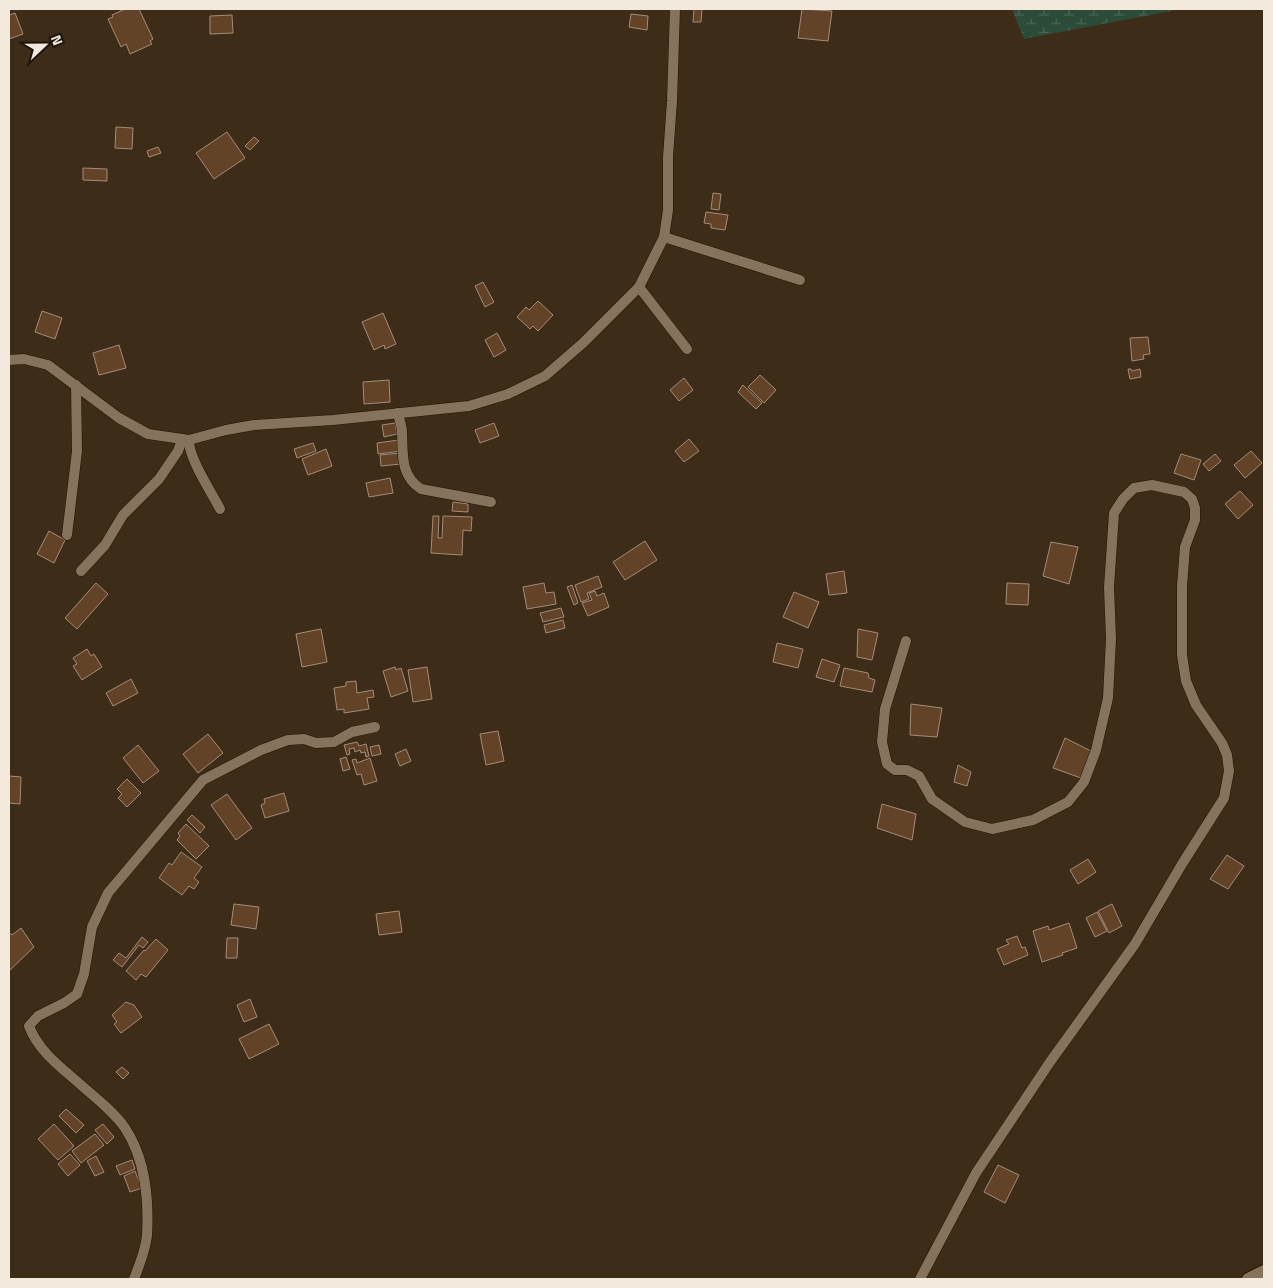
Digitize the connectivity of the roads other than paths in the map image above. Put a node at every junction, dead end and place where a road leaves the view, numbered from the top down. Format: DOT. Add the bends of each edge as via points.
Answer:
graph roads {
  1 [pos="675,9"];
  2 [pos="664,238"];
  3 [pos="800,280"];
  4 [pos="639,287"];
  5 [pos="687,349"];
  6 [pos="9,360"];
  7 [pos="76,385"];
  8 [pos="398,413"];
  9 [pos="185,440"];
  10 [pos="491,502"];
  11 [pos="220,509"];
  12 [pos="66,535"];
  13 [pos="81,572"];
  14 [pos="906,641"];
  15 [pos="375,727"];
  16 [pos="1264,1270"];
  17 [pos="134,1279"];
  18 [pos="920,1279"];
  19 [pos="1248,1279"];
  1 -- 2 [label="street" via="668,210"];
  2 -- 3 [label="street"];
  2 -- 4 [label="street"];
  4 -- 5 [label="street"];
  4 -- 8 [label="street" via="545,376 508,394 469,406"];
  6 -- 7 [label="street" via="24,359 48,365"];
  7 -- 9 [label="street" via="119,418 148,434"];
  7 -- 12 [label="street" via="77,451"];
  8 -- 9 [label="street" via="254,425"];
  8 -- 10 [label="street" via="403,464 414,485 420,489"];
  9 -- 11 [label="street"];
  9 -- 13 [label="street" via="159,478 123,515 105,545"];
  14 -- 18 [label="street" via="885,709 882,742 887,764 895,770 908,770 919,776 932,798 966,822 992,829 1033,820 1068,802 1084,782 1094,758 1108,698 1112,639 1109,587 1114,513 1134,488 1152,485 1184,492 1192,499 1195,508 1195,520 1185,548 1182,586 1182,655 1186,681 1196,705 1222,743 1229,770 1224,798 1135,944 1050,1062 976,1173"];
  15 -- 17 [label="street" via="352,732 334,742 288,740 203,780 108,893 92,927 77,994 38,1016 29,1026 33,1036 56,1063 124,1128 136,1148 146,1200 147,1237"];
  16 -- 19 [label="street"];
}
